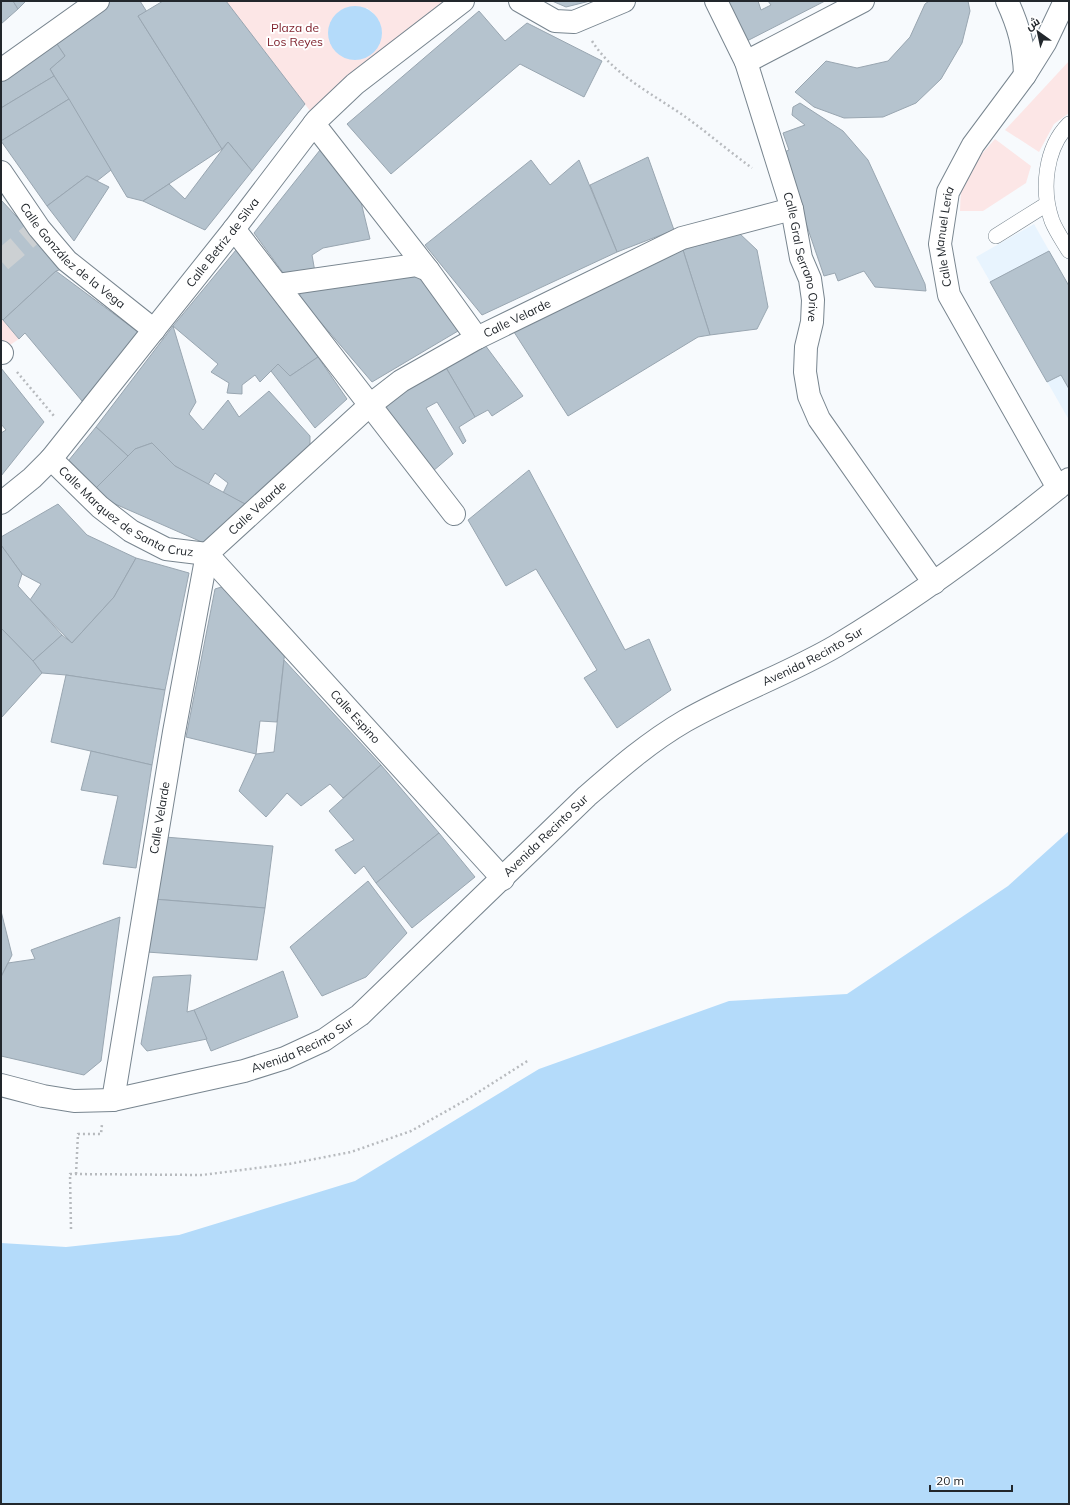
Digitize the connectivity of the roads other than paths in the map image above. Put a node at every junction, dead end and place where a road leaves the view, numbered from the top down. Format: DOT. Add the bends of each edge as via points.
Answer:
graph roads {
  1 [pos="98,1"];
  2 [pos="463,1"];
  3 [pos="520,1"];
  4 [pos="624,1"];
  5 [pos="716,1"];
  6 [pos="863,1"];
  7 [pos="1007,1"];
  8 [pos="1065,1"];
  9 [pos="746,62"];
  10 [pos="1,70"];
  11 [pos="1025,76"];
  12 [pos="314,124"];
  13 [pos="1069,124"];
  14 [pos="1,172"];
  15 [pos="1047,204"];
  16 [pos="792,209"];
  17 [pos="234,229"];
  18 [pos="996,236"];
  19 [pos="1069,251"];
  20 [pos="428,270"];
  21 [pos="278,285"];
  22 [pos="154,330"];
  23 [pos="477,338"];
  24 [pos="370,405"];
  25 [pos="51,458"];
  26 [pos="1064,484"];
  27 [pos="1,503"];
  28 [pos="454,514"];
  29 [pos="207,554"];
  30 [pos="934,582"];
  31 [pos="503,879"];
  32 [pos="1,1085"];
  33 [pos="113,1100"];
  1 -- 10 [label="street"];
  2 -- 12 [label="street, Calle Betriz de Silva" via="355,84"];
  3 -- 4 [label="street" via="555,21 574,22"];
  5 -- 9 [label="street, Calle Gral Serrano Orive"];
  6 -- 9 [label="street"];
  7 -- 11 [label="street" via="1017,23 1024,49"];
  8 -- 11 [label="street, Calle Manuel Leria" via="1045,43"];
  9 -- 16 [label="street, Calle Gral Serrano Orive"];
  11 -- 26 [label="street, Calle Manuel Leria" via="973,145 948,192 940,244 949,295"];
  12 -- 17 [label="street, Calle Betriz de Silva"];
  12 -- 20 [label="street"];
  13 -- 15 [label="lane" via="1052,152 1046,178"];
  14 -- 22 [label="street, Calle González de la Vega" via="39,228 67,261"];
  15 -- 18 [label="lane"];
  15 -- 19 [label="lane" via="1053,222"];
  16 -- 23 [label="street, Calle Velarde" via="682,238"];
  16 -- 30 [label="street, Calle Gral Serrano Orive" via="801,258 810,279 813,300 812,322 806,347 805,372 809,396 819,419"];
  17 -- 21 [label="street"];
  17 -- 22 [label="street, Calle Betriz de Silva"];
  20 -- 21 [label="street" via="409,265"];
  20 -- 23 [label="street"];
  21 -- 24 [label="street"];
  22 -- 25 [label="street, Calle Betriz de Silva"];
  23 -- 24 [label="street, Calle Velarde" via="401,381"];
  24 -- 28 [label="street"];
  24 -- 29 [label="street, Calle Velarde"];
  25 -- 27 [label="street, Calle Betriz de Silva" via="32,478"];
  25 -- 29 [label="street, Calle Marquez de Santa Cruz" via="100,507 131,531 166,548"];
  26 -- 30 [label="street, Avenida Recinto Sur"];
  29 -- 31 [label="street, Calle Espino"];
  29 -- 33 [label="street, Calle Velarde" via="174,732"];
  30 -- 31 [label="street, Avenida Recinto Sur" via="835,647 686,721 651,744 618,768 587,796"];
  31 -- 33 [label="street, Avenida Recinto Sur" via="360,1015 324,1040 285,1058 244,1071"];
  32 -- 33 [label="street, Avenida Recinto Sur" via="43,1096 74,1100"];
}
